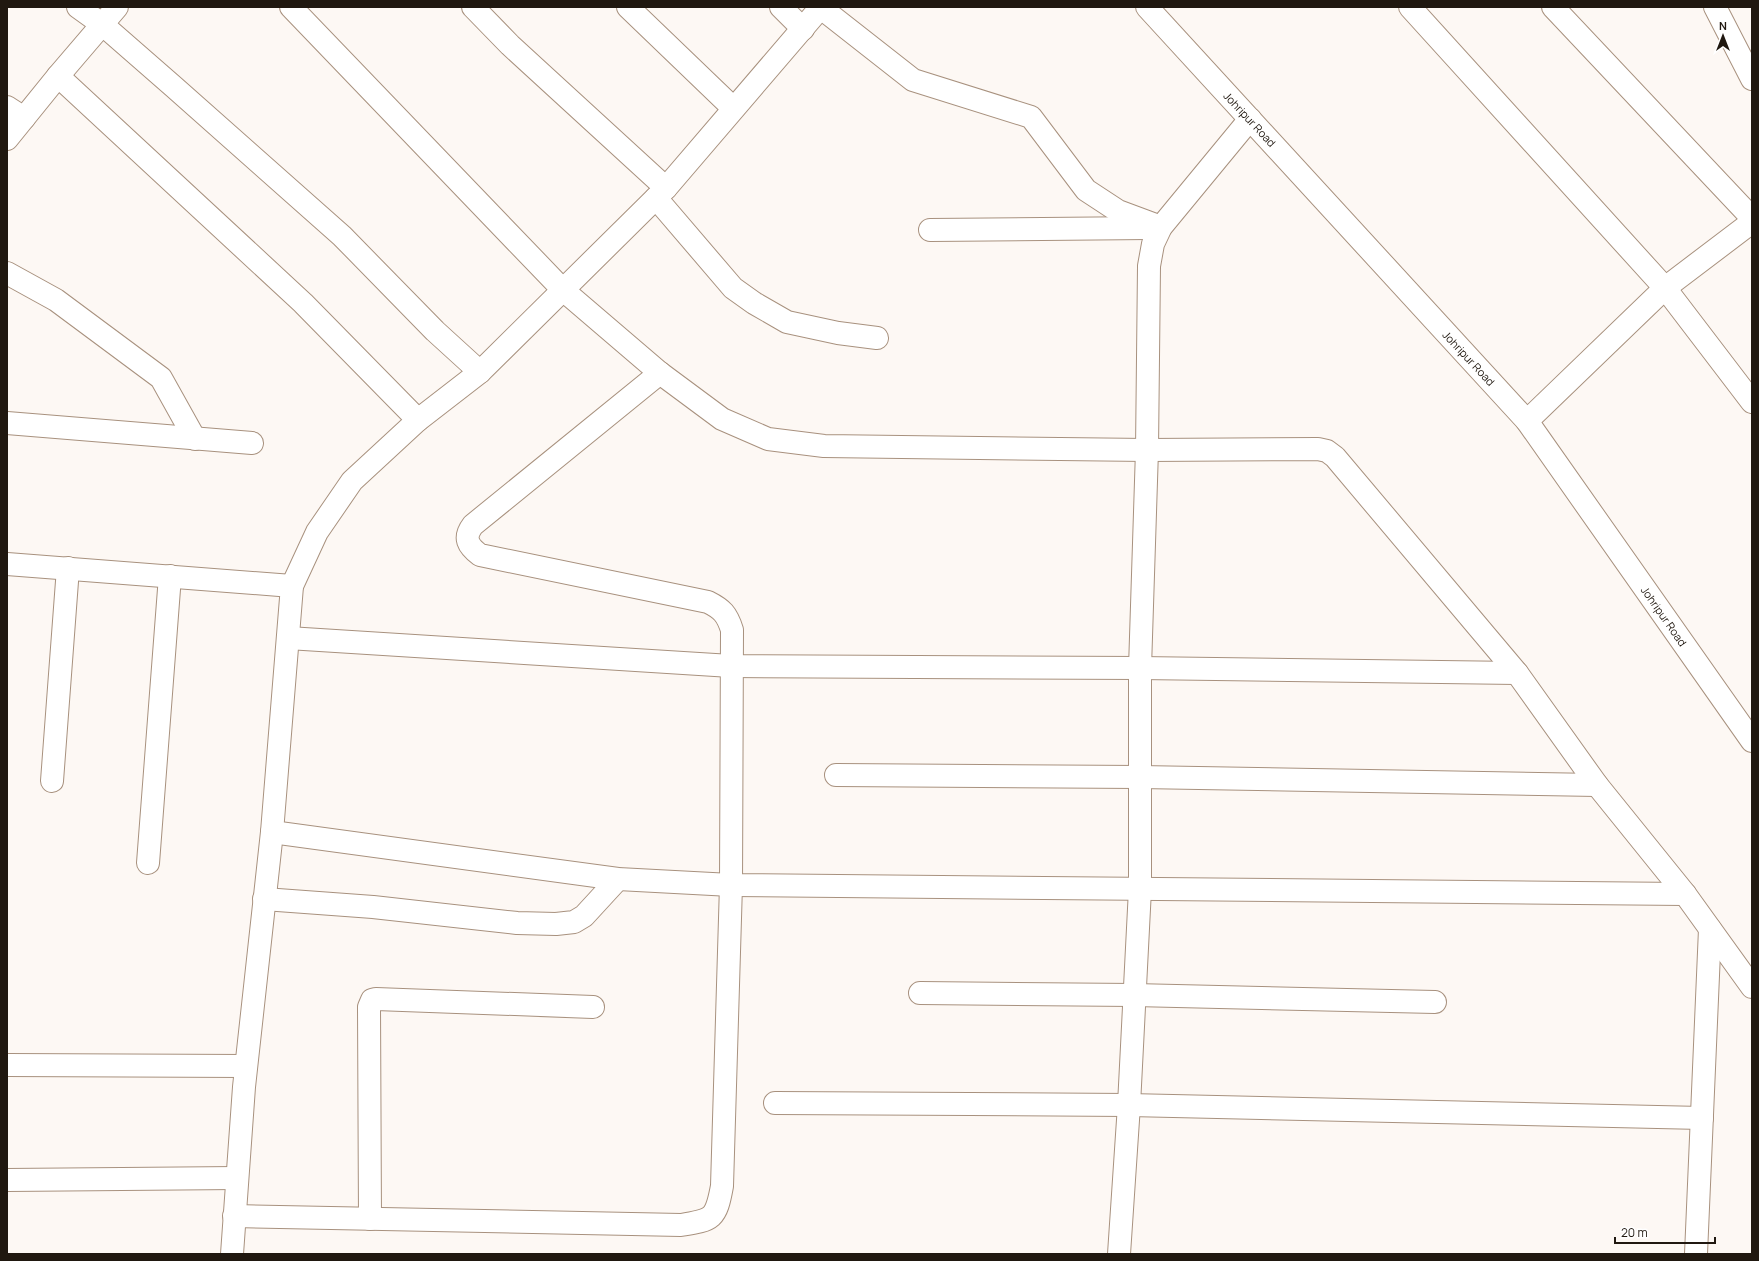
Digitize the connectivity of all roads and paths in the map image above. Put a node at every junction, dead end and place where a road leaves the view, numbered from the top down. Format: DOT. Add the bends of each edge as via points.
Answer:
graph roads {
  1 [pos="78,7"];
  2 [pos="117,7"];
  3 [pos="291,7"];
  4 [pos="473,7"];
  5 [pos="628,7"];
  6 [pos="781,7"];
  7 [pos="821,7"];
  8 [pos="1147,7"];
  9 [pos="1410,7"];
  10 [pos="1553,7"];
  11 [pos="1715,7"];
  12 [pos="103,25"];
  13 [pos="803,29"];
  14 [pos="58,76"];
  15 [pos="1752,80"];
  16 [pos="734,108"];
  17 [pos="15,112"];
  18 [pos="1250,119"];
  19 [pos="7,139"];
  20 [pos="661,192"];
  21 [pos="1752,218"];
  22 [pos="1752,222"];
  23 [pos="1161,228"];
  24 [pos="930,230"];
  25 [pos="7,273"];
  26 [pos="1665,288"];
  27 [pos="563,290"];
  28 [pos="877,338"];
  29 [pos="480,372"];
  30 [pos="660,373"];
  31 [pos="1752,402"];
  32 [pos="418,420"];
  33 [pos="1527,421"];
  34 [pos="7,423"];
  35 [pos="195,439"];
  36 [pos="252,443"];
  37 [pos="1147,450"];
  38 [pos="7,564"];
  39 [pos="68,568"];
  40 [pos="170,576"];
  41 [pos="292,586"];
  42 [pos="288,638"];
  43 [pos="731,666"];
  44 [pos="1140,668"];
  45 [pos="1517,673"];
  46 [pos="1752,741"];
  47 [pos="836,775"];
  48 [pos="1140,777"];
  49 [pos="52,781"];
  50 [pos="1598,785"];
  51 [pos="272,832"];
  52 [pos="148,863"];
  53 [pos="618,879"];
  54 [pos="730,885"];
  55 [pos="1140,889"];
  56 [pos="1685,894"];
  57 [pos="264,899"];
  58 [pos="1710,929"];
  59 [pos="1752,987"];
  60 [pos="920,993"];
  61 [pos="1134,995"];
  62 [pos="1435,1002"];
  63 [pos="593,1008"];
  64 [pos="7,1065"];
  65 [pos="246,1066"];
  66 [pos="775,1103"];
  67 [pos="1129,1104"];
  68 [pos="1702,1118"];
  69 [pos="237,1178"];
  70 [pos="7,1180"];
  71 [pos="234,1216"];
  72 [pos="370,1219"];
  73 [pos="232,1254"];
  74 [pos="1119,1254"];
  75 [pos="1696,1254"];
  1 -- 12 [label="street"];
  2 -- 12 [label="street"];
  3 -- 27 [label="street"];
  4 -- 20 [label="street"];
  5 -- 16 [label="street"];
  6 -- 13 [label="street"];
  7 -- 13 [label="street"];
  7 -- 23 [label="street" via="913,80 1031,117 1086,190 1118,211"];
  8 -- 18 [label="street, Johripur Road"];
  9 -- 26 [label="street"];
  10 -- 21 [label="street"];
  11 -- 15 [label="street"];
  12 -- 14 [label="street"];
  12 -- 29 [label="street" via="342,236 435,331"];
  13 -- 16 [label="street"];
  14 -- 17 [label="street"];
  14 -- 32 [label="street" via="297,298"];
  16 -- 20 [label="street"];
  17 -- 19 [label="street"];
  18 -- 23 [label="street"];
  18 -- 33 [label="street, Johripur Road"];
  20 -- 27 [label="street"];
  20 -- 28 [label="street" via="734,288 754,303 787,322"];
  22 -- 26 [label="street"];
  23 -- 24 [label="street"];
  23 -- 37 [label="street" via="1153,244 1149,266"];
  25 -- 35 [label="street" via="56,300 161,378"];
  26 -- 31 [label="street"];
  26 -- 33 [label="street"];
  27 -- 29 [label="street"];
  27 -- 30 [label="street"];
  29 -- 32 [label="street"];
  30 -- 37 [label="street" via="722,419 768,439 824,446"];
  30 -- 43 [label="street" via="474,525 468,532 468,541 480,555 708,602 720,608 729,619 732,630"];
  32 -- 41 [label="street" via="352,481 317,532"];
  33 -- 46 [label="street, Johripur Road"];
  34 -- 35 [label="street"];
  35 -- 36 [label="street"];
  37 -- 44 [label="street"];
  37 -- 45 [label="street" via="1327,451 1335,457"];
  38 -- 39 [label="street"];
  39 -- 40 [label="street"];
  39 -- 49 [label="street"];
  40 -- 41 [label="street"];
  40 -- 52 [label="street"];
  41 -- 42 [label="street"];
  42 -- 43 [label="street"];
  42 -- 51 [label="street"];
  43 -- 44 [label="street"];
  43 -- 54 [label="street"];
  44 -- 45 [label="street"];
  44 -- 48 [label="street"];
  45 -- 50 [label="street"];
  47 -- 48 [label="street"];
  48 -- 50 [label="street"];
  48 -- 55 [label="street"];
  50 -- 56 [label="street"];
  51 -- 53 [label="street"];
  51 -- 57 [label="street"];
  53 -- 54 [label="street"];
  53 -- 57 [label="street" via="584,916 574,922 556,924 518,923 373,907"];
  54 -- 55 [label="street"];
  54 -- 72 [label="street" via="722,1186 714,1215 704,1222 681,1225"];
  55 -- 56 [label="street"];
  55 -- 61 [label="street"];
  56 -- 58 [label="street"];
  57 -- 65 [label="street"];
  58 -- 59 [label="street"];
  58 -- 68 [label="street"];
  60 -- 61 [label="street"];
  61 -- 62 [label="street"];
  61 -- 67 [label="street"];
  63 -- 72 [label="street" via="372,1000 369,1008"];
  64 -- 65 [label="street"];
  65 -- 69 [label="street"];
  66 -- 67 [label="street"];
  67 -- 68 [label="street"];
  67 -- 74 [label="street"];
  68 -- 75 [label="street"];
  69 -- 70 [label="street"];
  69 -- 71 [label="street"];
  71 -- 72 [label="street"];
  71 -- 73 [label="street"];
}
